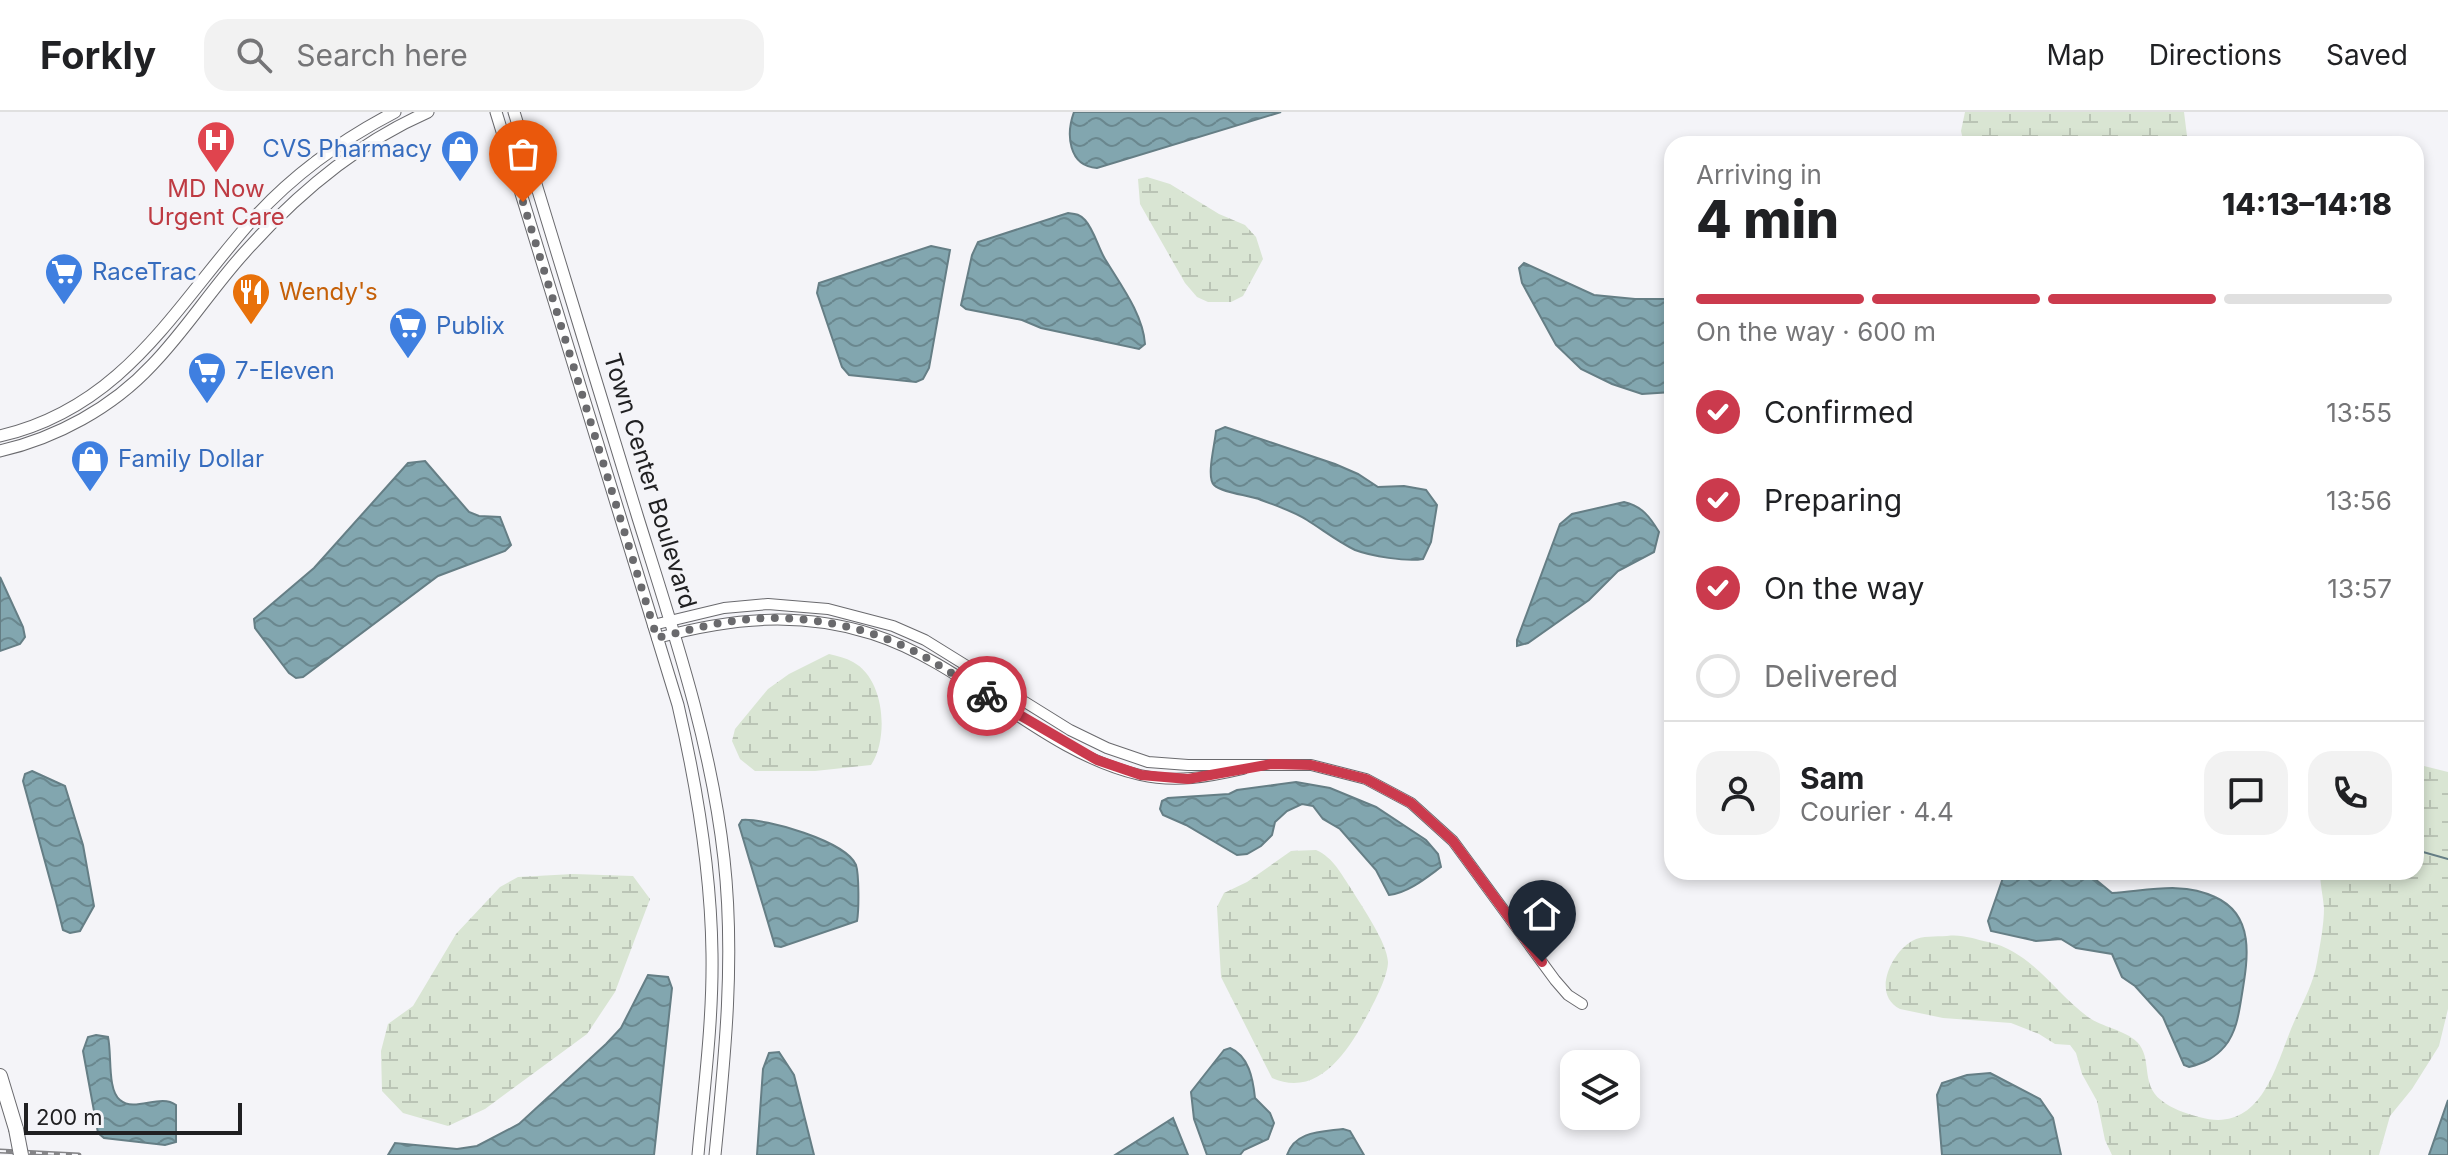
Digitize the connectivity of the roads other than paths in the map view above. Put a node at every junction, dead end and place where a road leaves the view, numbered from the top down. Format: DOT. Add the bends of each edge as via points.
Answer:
graph roads {
  1 [pos="395,112"];
  2 [pos="428,112"];
  3 [pos="496,112"];
  4 [pos="514,112"];
  5 [pos="577,318"];
  6 [pos="560,323"];
  7 [pos="0,436"];
  8 [pos="0,451"];
  9 [pos="670,621"];
  10 [pos="653,625"];
  11 [pos="674,634"];
  12 [pos="657,638"];
  13 [pos="1272,764"];
  14 [pos="727,896"];
  15 [pos="709,898"];
  16 [pos="1582,1004"];
  17 [pos="0,1076"];
  18 [pos="21,1155"];
  19 [pos="698,1155"];
  20 [pos="715,1155"];
  1 -- 7 [label="main road" via="305,169 256,216 140,356 98,392 53,417"];
  2 -- 8 [label="main road" via="355,154 287,208 151,367 118,395 70,427"];
  3 -- 6 [label="main road, Town Center Boulevard"];
  4 -- 5 [label="main road, Town Center Boulevard"];
  5 -- 6 [label="street"];
  5 -- 9 [label="main road, Town Center Boulevard"];
  6 -- 10 [label="main road, Town Center Boulevard"];
  9 -- 10 [label="street"];
  9 -- 11 [label="main road, Town Center Boulevard"];
  9 -- 13 [label="street" via="768,604 828,609 925,640 1070,730 1121,753 1161,763"];
  10 -- 12 [label="main road, Town Center Boulevard"];
  11 -- 12 [label="street"];
  11 -- 13 [label="street" via="742,620 826,623 873,634 915,652 1063,742 1141,775 1188,779"];
  11 -- 14 [label="main road, Town Center Boulevard" via="712,778"];
  12 -- 15 [label="main road, Town Center Boulevard" via="689,753"];
  13 -- 16 [label="street" via="1311,765 1366,779 1411,803 1453,841 1555,980"];
  14 -- 15 [label="street"];
  14 -- 20 [label="main road, Town Center Boulevard" via="728,990"];
  15 -- 19 [label="main road, Town Center Boulevard" via="711,1006"];
  17 -- 18 [label="highway, bridge"];
}
